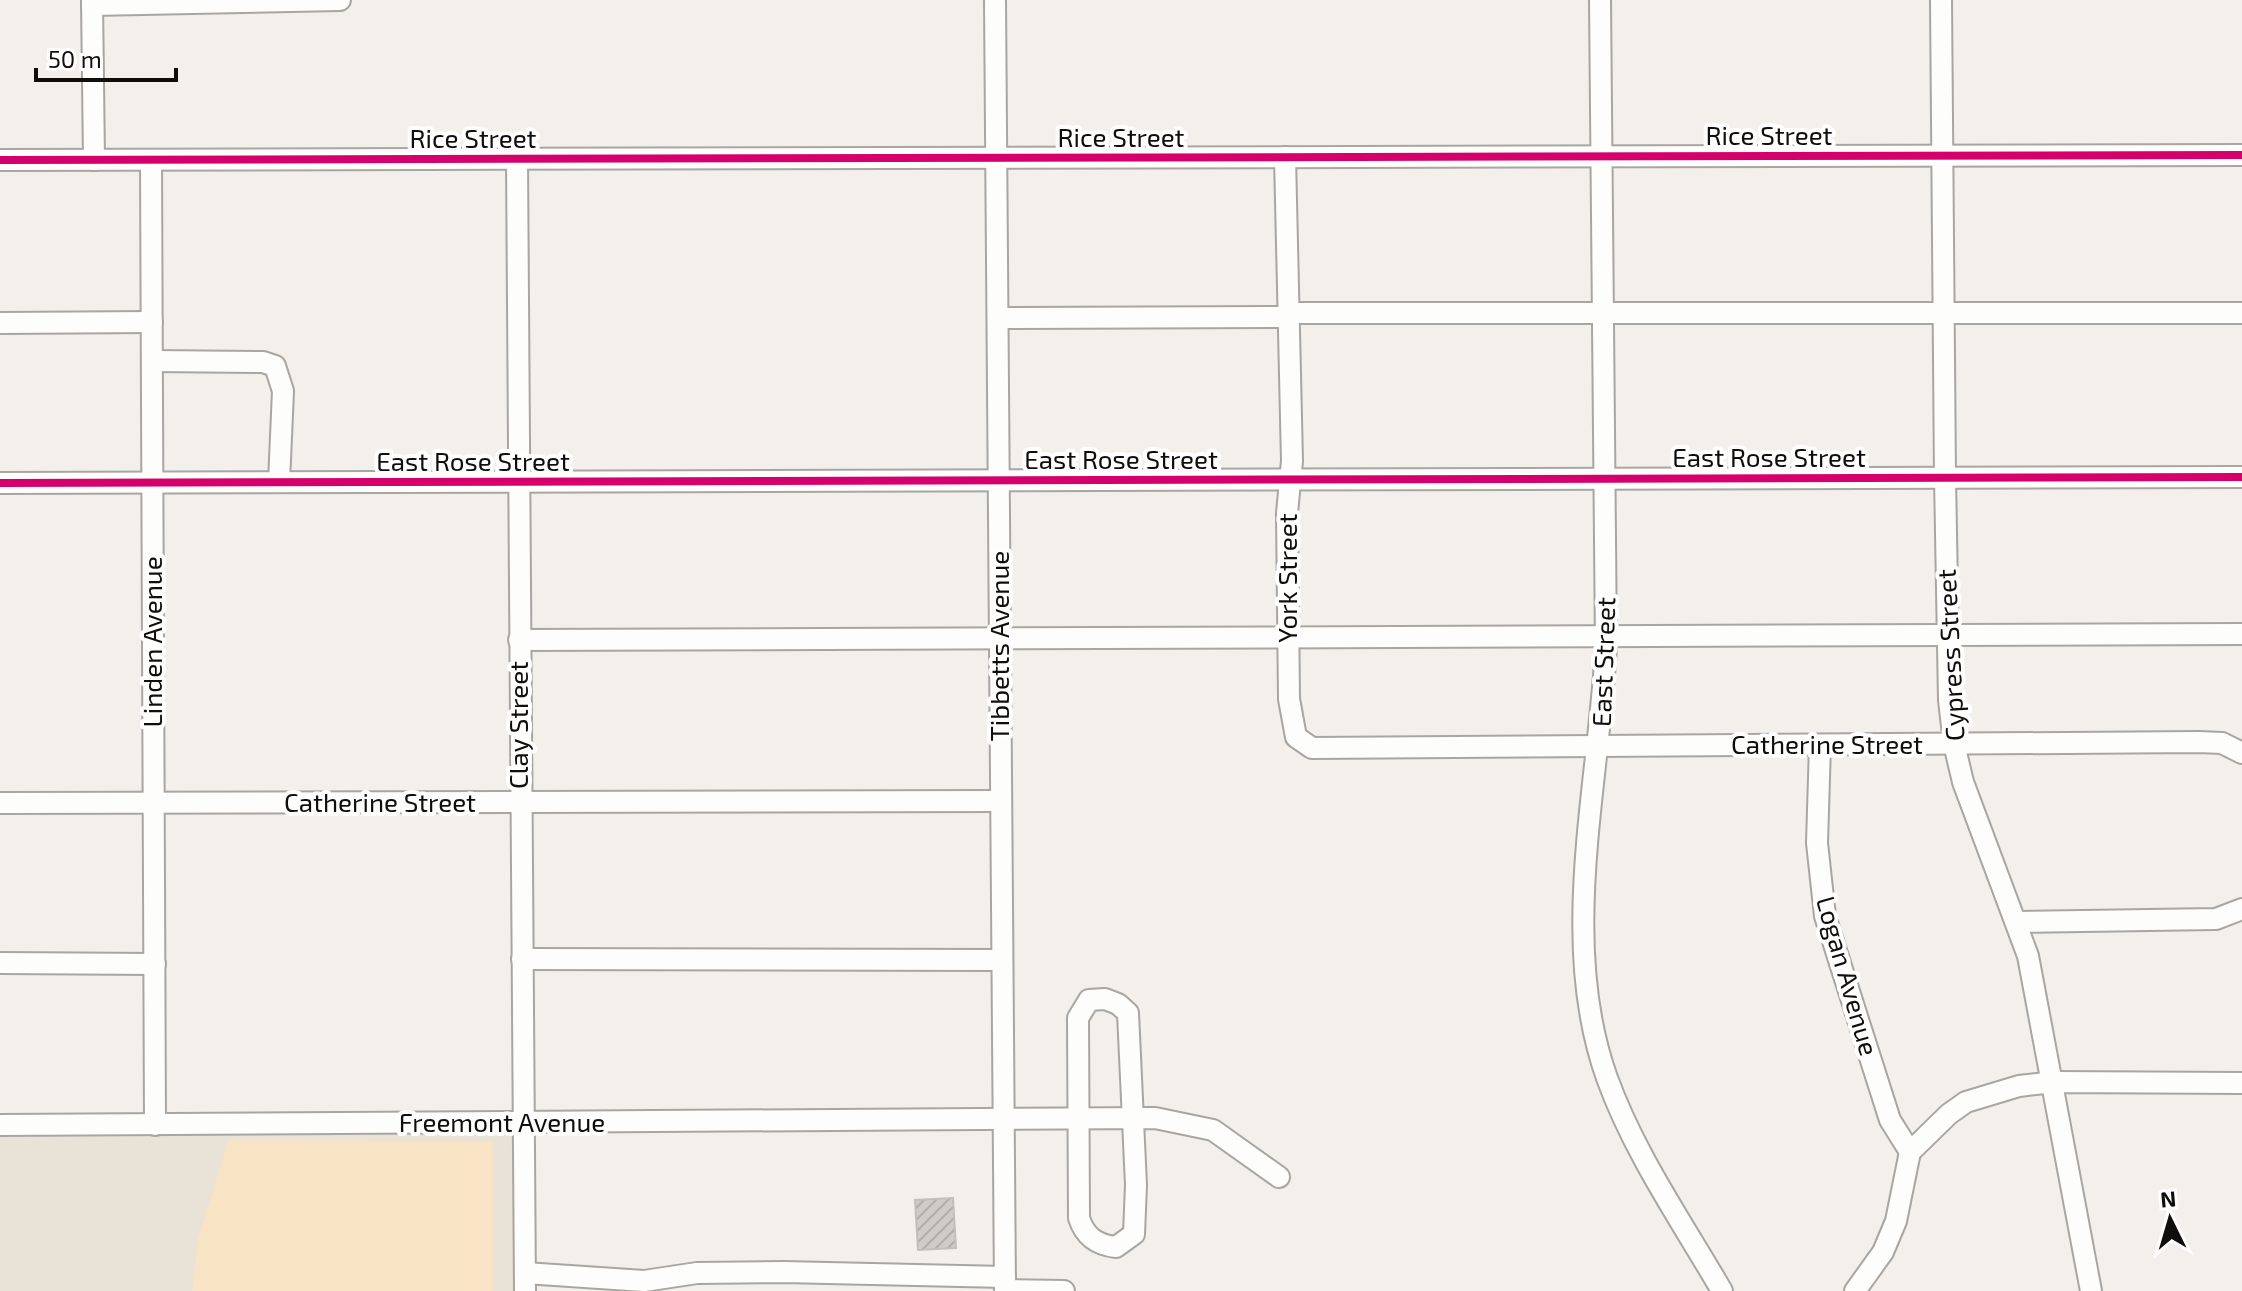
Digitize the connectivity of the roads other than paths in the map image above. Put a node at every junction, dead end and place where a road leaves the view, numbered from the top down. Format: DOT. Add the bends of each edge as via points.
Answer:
graph roads {
  1 [pos="340,0"];
  2 [pos="995,0"];
  3 [pos="1600,0"];
  4 [pos="1941,0"];
  5 [pos="92,2"];
  6 [pos="2242,155"];
  7 [pos="1602,156"];
  8 [pos="1943,156"];
  9 [pos="1285,157"];
  10 [pos="997,158"];
  11 [pos="517,159"];
  12 [pos="0,160"];
  13 [pos="94,160"];
  14 [pos="151,160"];
  15 [pos="2242,313"];
  16 [pos="1944,314"];
  17 [pos="1289,315"];
  18 [pos="1605,315"];
  19 [pos="998,318"];
  20 [pos="152,322"];
  21 [pos="0,323"];
  22 [pos="152,361"];
  23 [pos="1945,477"];
  24 [pos="2242,477"];
  25 [pos="1607,478"];
  26 [pos="1290,479"];
  27 [pos="999,480"];
  28 [pos="517,481"];
  29 [pos="279,482"];
  30 [pos="0,483"];
  31 [pos="152,483"];
  32 [pos="1948,633"];
  33 [pos="2242,634"];
  34 [pos="1606,637"];
  35 [pos="1000,638"];
  36 [pos="1288,638"];
  37 [pos="519,640"];
  38 [pos="1954,744"];
  39 [pos="1820,745"];
  40 [pos="1600,746"];
  41 [pos="1409,747"];
  42 [pos="2242,753"];
  43 [pos="1000,801"];
  44 [pos="520,802"];
  45 [pos="0,803"];
  46 [pos="154,803"];
  47 [pos="2242,909"];
  48 [pos="2017,922"];
  49 [pos="522,959"];
  50 [pos="1002,960"];
  51 [pos="0,963"];
  52 [pos="155,964"];
  53 [pos="2054,1082"];
  54 [pos="2242,1083"];
  55 [pos="1130,1117"];
  56 [pos="1078,1118"];
  57 [pos="1004,1121"];
  58 [pos="524,1123"];
  59 [pos="0,1125"];
  60 [pos="155,1125"];
  61 [pos="1910,1152"];
  62 [pos="1279,1177"];
  63 [pos="525,1282"];
  64 [pos="1005,1286"];
  65 [pos="1064,1291"];
  66 [pos="1722,1291"];
  67 [pos="1855,1291"];
  68 [pos="2091,1291"];
  1 -- 5 [label="street"];
  2 -- 10 [label="street, Tibbetts Avenue"];
  3 -- 7 [label="street, East Street"];
  4 -- 8 [label="street, Cypress Street"];
  5 -- 13 [label="street"];
  6 -- 8 [label="street, Rice Street"];
  7 -- 8 [label="street, Rice Street"];
  7 -- 9 [label="street, Rice Street"];
  7 -- 18 [label="street, East Street"];
  8 -- 16 [label="street, Cypress Street"];
  9 -- 10 [label="street, Rice Street"];
  9 -- 17 [label="street, York Street"];
  10 -- 11 [label="street, Rice Street"];
  10 -- 19 [label="street, Tibbetts Avenue"];
  11 -- 14 [label="street, Rice Street"];
  11 -- 28 [label="street, Clay Street"];
  12 -- 13 [label="street, Rice Street"];
  13 -- 14 [label="street, Rice Street"];
  14 -- 20 [label="street, Linden Avenue"];
  15 -- 16 [label="street"];
  16 -- 18 [label="street"];
  16 -- 23 [label="street, Cypress Street"];
  17 -- 18 [label="street"];
  17 -- 19 [label="street"];
  17 -- 26 [label="street, York Street"];
  18 -- 25 [label="street, East Street"];
  19 -- 27 [label="street, Tibbetts Avenue"];
  20 -- 21 [label="street"];
  20 -- 22 [label="street, Linden Avenue"];
  22 -- 29 [label="street" via="275,366 283,391"];
  22 -- 31 [label="street, Linden Avenue"];
  23 -- 24 [label="street, East Rose Street"];
  23 -- 25 [label="street, East Rose Street"];
  23 -- 32 [label="street, Cypress Street"];
  25 -- 26 [label="street, East Rose Street"];
  25 -- 34 [label="street, East Street"];
  26 -- 27 [label="street, East Rose Street"];
  26 -- 36 [label="street, York Street"];
  27 -- 28 [label="street, East Rose Street"];
  27 -- 35 [label="street, Tibbetts Avenue"];
  28 -- 29 [label="street, East Rose Street"];
  28 -- 37 [label="street, Clay Street"];
  29 -- 31 [label="street, East Rose Street"];
  30 -- 31 [label="street, East Rose Street"];
  31 -- 46 [label="street, Linden Avenue"];
  32 -- 33 [label="street"];
  32 -- 34 [label="street"];
  32 -- 38 [label="street, Cypress Street"];
  34 -- 36 [label="street"];
  34 -- 40 [label="street, East Street"];
  35 -- 36 [label="street"];
  35 -- 37 [label="street"];
  35 -- 43 [label="street, Tibbetts Avenue"];
  36 -- 41 [label="street, York Street" via="1293,730 1303,744"];
  37 -- 44 [label="street, Clay Street"];
  38 -- 39 [label="street, Catherine Street"];
  38 -- 42 [label="street, Catherine Street" via="2199,742 2222,743"];
  38 -- 48 [label="street, Cypress Street" via="1963,782"];
  39 -- 40 [label="street, Catherine Street"];
  39 -- 61 [label="street, Logan Avenue" via="1817,843 1825,916 1890,1120"];
  40 -- 41 [label="street, Catherine Street"];
  40 -- 66 [label="street, East Street" via="1584,930 1586,989 1596,1040 1621,1111"];
  43 -- 44 [label="street, Catherine Street"];
  43 -- 50 [label="street, Tibbetts Avenue"];
  44 -- 46 [label="street, Catherine Street"];
  44 -- 49 [label="street, Clay Street"];
  45 -- 46 [label="street, Catherine Street"];
  46 -- 52 [label="street, Linden Avenue"];
  47 -- 48 [label="street" via="2216,919"];
  48 -- 53 [label="street, Cypress Street"];
  49 -- 50 [label="street"];
  49 -- 58 [label="street, Clay Street"];
  50 -- 57 [label="street, Tibbetts Avenue"];
  51 -- 52 [label="street"];
  52 -- 60 [label="street, Linden Avenue"];
  53 -- 54 [label="street"];
  53 -- 61 [label="street" via="1966,1102"];
  53 -- 68 [label="street, Cypress Street"];
  55 -- 56 [label="street, Freemont Avenue"];
  55 -- 56 [label="street" via="1128,1013 1105,999 1089,1000 1078,1018"];
  55 -- 56 [label="street" via="1137,1221 1134,1234 1116,1247 1094,1241 1082,1229"];
  55 -- 62 [label="street, Freemont Avenue" via="1213,1130"];
  56 -- 57 [label="street, Freemont Avenue"];
  57 -- 58 [label="street, Freemont Avenue"];
  57 -- 64 [label="street, Tibbetts Avenue"];
  58 -- 60 [label="street, Freemont Avenue"];
  58 -- 63 [label="street, Clay Street"];
  59 -- 60 [label="street, Freemont Avenue"];
  61 -- 67 [label="street" via="1896,1221 1883,1252"];
  63 -- 64 [label="street" via="644,1281 740,1272"];
  64 -- 65 [label="street"];
}
